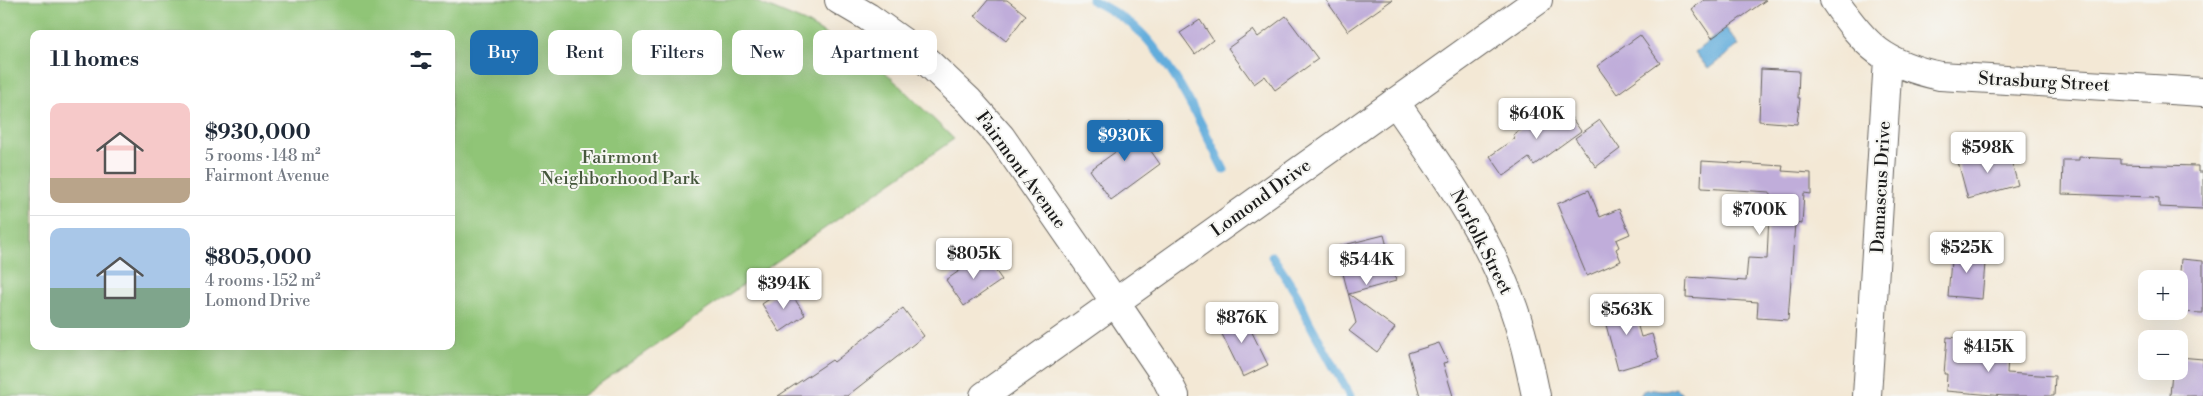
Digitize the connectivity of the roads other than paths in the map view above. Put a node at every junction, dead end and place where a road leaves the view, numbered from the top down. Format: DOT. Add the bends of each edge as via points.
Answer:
graph roads {
  1 [pos="838,0"];
  2 [pos="1538,0"];
  3 [pos="1834,0"];
  4 [pos="1888,59"];
  5 [pos="2203,92"];
  6 [pos="1395,102"];
  7 [pos="1115,302"];
  8 [pos="984,396"];
  9 [pos="1175,396"];
  10 [pos="1536,396"];
  11 [pos="1867,396"];
  1 -- 7 [label="street, Fairmont Avenue" via="916,52 969,101 1001,137"];
  2 -- 6 [label="street, Lomond Drive"];
  3 -- 4 [label="street" via="1856,31"];
  4 -- 5 [label="street, Strasburg Street" via="1912,70 1940,76"];
  4 -- 11 [label="street, Damascus Drive"];
  6 -- 7 [label="street, Lomond Drive"];
  6 -- 10 [label="street, Norfolk Street" via="1455,189 1485,241 1509,296"];
  7 -- 8 [label="street, Lomond Drive"];
  7 -- 9 [label="street, Fairmont Avenue"];
}
